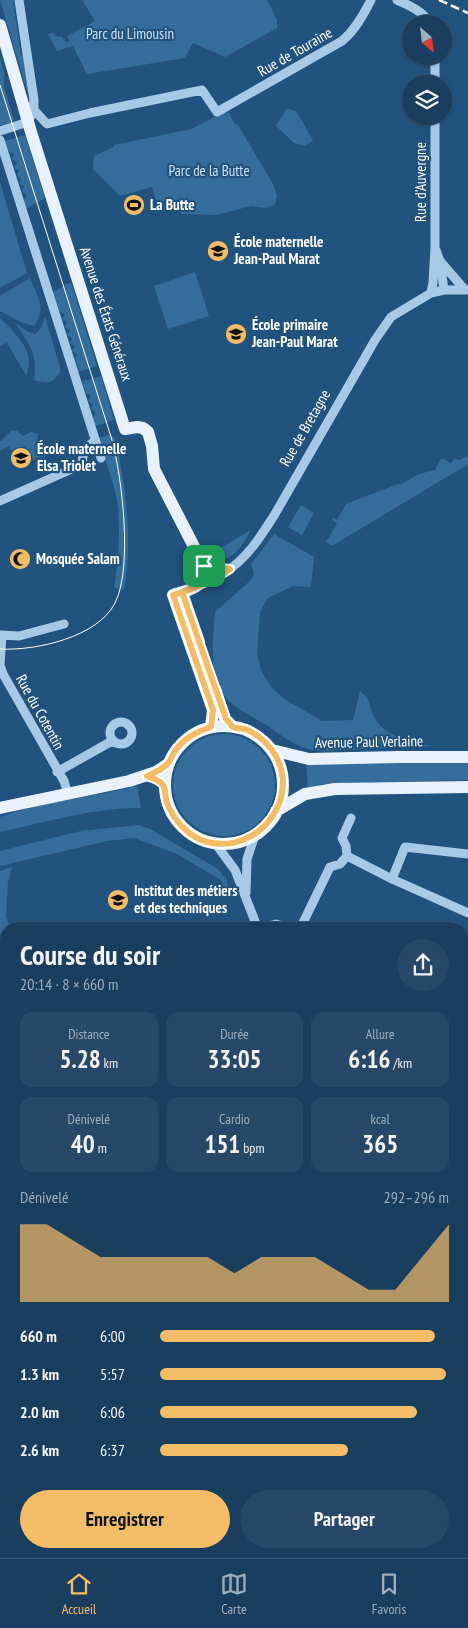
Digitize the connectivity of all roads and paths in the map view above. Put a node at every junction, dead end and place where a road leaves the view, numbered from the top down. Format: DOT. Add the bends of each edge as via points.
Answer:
graph roads {
  1 [pos="19,0"];
  2 [pos="371,0"];
  3 [pos="397,0"];
  4 [pos="425,15"];
  5 [pos="0,25"];
  6 [pos="23,104"];
  7 [pos="34,110"];
  8 [pos="28,122"];
  9 [pos="435,125"];
  10 [pos="0,131"];
  11 [pos="0,140"];
  12 [pos="435,248"];
  13 [pos="440,261"];
  14 [pos="444,290"];
  15 [pos="467,290"];
  16 [pos="431,293"];
  17 [pos="95,441"];
  18 [pos="101,458"];
  19 [pos="0,501"];
  20 [pos="204,566"];
  21 [pos="230,569"];
  22 [pos="199,585"];
  23 [pos="178,594"];
  24 [pos="64,624"];
  25 [pos="1,635"];
  26 [pos="211,727"];
  27 [pos="233,727"];
  28 [pos="112,741"];
  29 [pos="272,750"];
  30 [pos="468,757"];
  31 [pos="168,764"];
  32 [pos="58,772"];
  33 [pos="147,776"];
  34 [pos="164,786"];
  35 [pos="468,787"];
  36 [pos="68,794"];
  37 [pos="0,808"];
  38 [pos="276,811"];
  39 [pos="352,818"];
  40 [pos="255,835"];
  41 [pos="215,843"];
  42 [pos="468,854"];
  43 [pos="347,856"];
  44 [pos="392,878"];
  45 [pos="246,898"];
  46 [pos="468,913"];
  47 [pos="255,922"];
  48 [pos="303,922"];
  1 -- 7 [label="street"];
  2 -- 7 [label="street, Rue de Touraine" via="359,22 342,41 217,112 202,90 47,124"];
  3 -- 4 [label="street"];
  5 -- 6 [label="main road, Avenue des États Généraux"];
  6 -- 7 [label="street"];
  6 -- 8 [label="main road, Avenue des États Généraux"];
  7 -- 8 [label="street"];
  8 -- 10 [label="street"];
  8 -- 20 [label="main road, Avenue des États Généraux" via="125,429 137,427 148,432 154,469"];
  9 -- 12 [label="street, Rue d'Auvergne"];
  11 -- 17 [label="street"];
  12 -- 13 [label="street, Rue d'Auvergne"];
  12 -- 16 [label="street, Rue d'Auvergne"];
  13 -- 14 [label="street, Rue d'Auvergne"];
  13 -- 15 [label="street, Rue d'Auvergne"];
  14 -- 15 [label="street, Rue de Bretagne"];
  14 -- 16 [label="street, Rue de Bretagne"];
  16 -- 21 [label="street, Rue de Bretagne" via="391,317 258,541"];
  17 -- 18 [label="street"];
  17 -- 19 [label="street" via="85,449 83,464"];
  20 -- 21 [label="street"];
  20 -- 22 [label="main road" via="204,577"];
  21 -- 22 [label="street, Rue de Bretagne"];
  22 -- 23 [label="main road, Rue de Bretagne"];
  23 -- 26 [label="main road" via="213,710"];
  23 -- 27 [label="main road" via="226,719"];
  24 -- 25 [label="street" via="19,636"];
  25 -- 32 [label="street, Rue du Cotentin" via="0,665 3,674"];
  26 -- 27 [label="main road"];
  26 -- 31 [label="main road" via="190,736"];
  27 -- 29 [label="main road" via="255,734"];
  28 -- 32 [label="street, Rue du Cotentin"];
  29 -- 30 [label="main road, Avenue Paul Verlaine" via="309,759"];
  29 -- 38 [label="main road" via="283,780 282,796"];
  31 -- 33 [label="main road"];
  31 -- 34 [label="main road"];
  32 -- 36 [label="street, Rue du Cotentin"];
  33 -- 34 [label="main road"];
  33 -- 36 [label="main road"];
  34 -- 41 [label="main road" via="173,816 182,827 197,838"];
  35 -- 38 [label="main road" via="335,789 305,794"];
  36 -- 37 [label="main road"];
  38 -- 40 [label="main road"];
  39 -- 43 [label="street" via="342,838"];
  40 -- 41 [label="main road" via="234,843"];
  40 -- 45 [label="street" via="247,859"];
  41 -- 45 [label="street" via="235,870"];
  42 -- 44 [label="street" via="405,847"];
  43 -- 44 [label="street"];
  43 -- 48 [label="street" via="340,864 330,866"];
  44 -- 46 [label="street"];
  45 -- 47 [label="street"];
}
